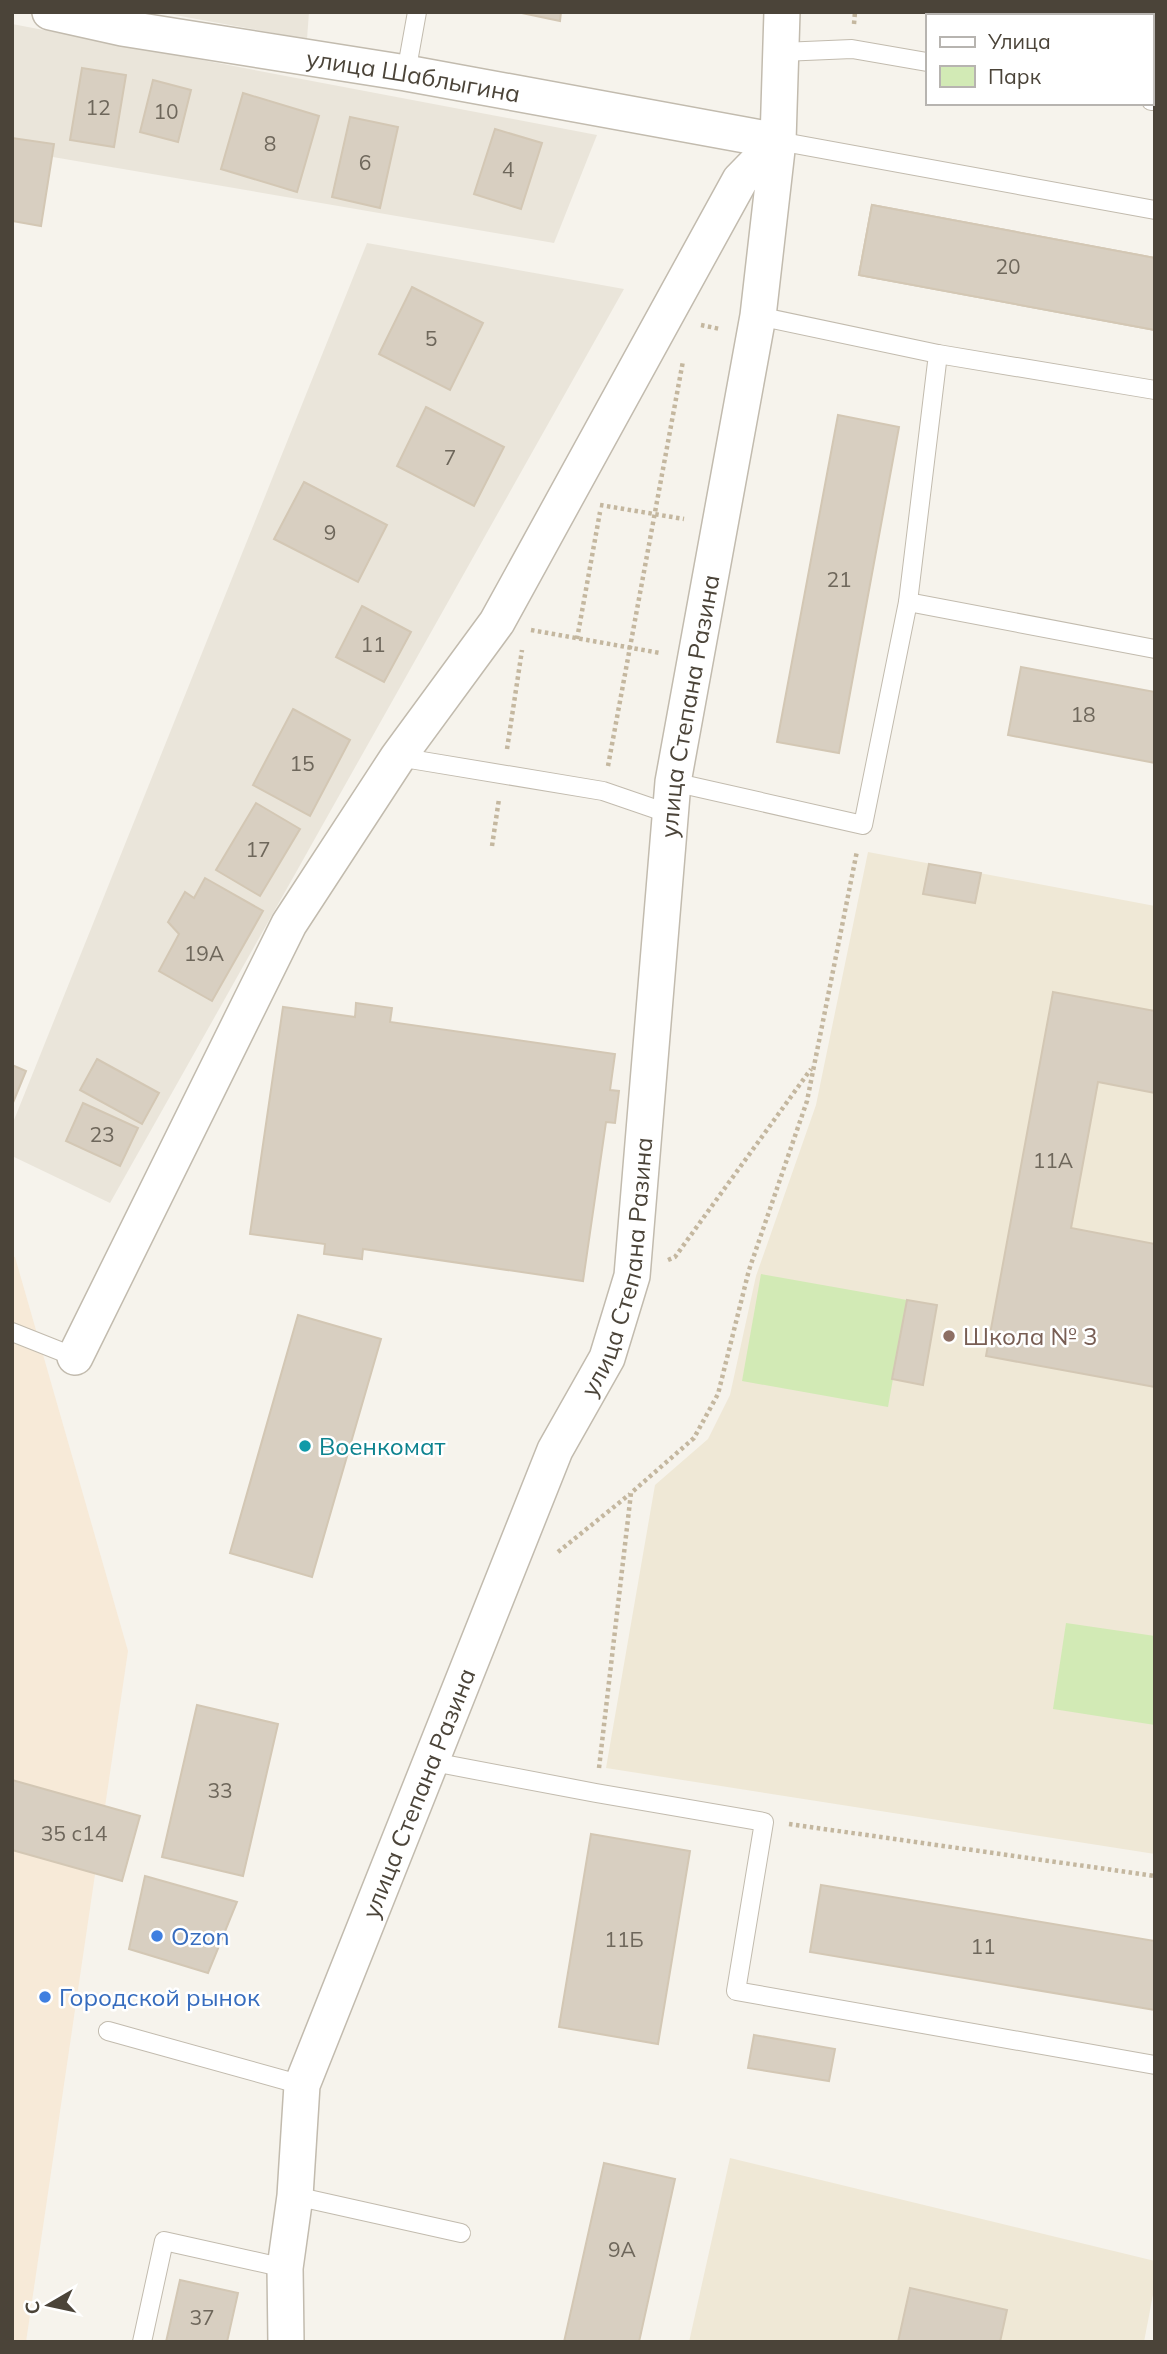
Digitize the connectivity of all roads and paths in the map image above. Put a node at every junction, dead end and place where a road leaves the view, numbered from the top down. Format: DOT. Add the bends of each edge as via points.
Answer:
graph roads {
  1 [pos="50,12"];
  2 [pos="417,12"];
  3 [pos="782,12"];
  4 [pos="782,52"];
  5 [pos="926,62"];
  6 [pos="406,73"];
  7 [pos="778,141"];
  8 [pos="1155,210"];
  9 [pos="679,320"];
  10 [pos="757,326"];
  11 [pos="939,354"];
  12 [pos="1155,390"];
  13 [pos="604,492"];
  14 [pos="565,498"];
  15 [pos="601,505"];
  16 [pos="655,515"];
  17 [pos="720,525"];
  18 [pos="908,603"];
  19 [pos="511,625"];
  20 [pos="577,639"];
  21 [pos="630,648"];
  22 [pos="1155,649"];
  23 [pos="696,660"];
  24 [pos="398,757"];
  25 [pos="503,775"];
  26 [pos="603,791"];
  27 [pos="672,798"];
  28 [pos="863,825"];
  29 [pos="492,846"];
  30 [pos="814,1066"];
  31 [pos="632,1276"];
  32 [pos="12,1332"];
  33 [pos="75,1357"];
  34 [pos="631,1493"];
  35 [pos="558,1552"];
  36 [pos="433,1762"];
  37 [pos="596,1793"];
  38 [pos="764,1822"];
  39 [pos="1155,1876"];
  40 [pos="108,2031"];
  41 [pos="1155,2065"];
  42 [pos="302,2085"];
  43 [pos="295,2196"];
  44 [pos="461,2233"];
  45 [pos="285,2268"];
  46 [pos="142,2342"];
  47 [pos="286,2342"];
  1 -- 6 [label="street, улица Шаблыгина" via="122,28"];
  2 -- 6 [label="lane"];
  3 -- 4 [label="street, улица Степана Разина"];
  4 -- 5 [label="lane" via="852,50"];
  4 -- 7 [label="street, улица Степана Разина"];
  6 -- 7 [label="street, улица Шаблыгина"];
  7 -- 8 [label="lane"];
  7 -- 9 [label="street" via="740,180"];
  7 -- 10 [label="street, улица Степана Разина"];
  9 -- 10 [label="path"];
  9 -- 14 [label="street"];
  9 -- 16 [label="path"];
  10 -- 11 [label="lane"];
  10 -- 17 [label="street, улица Степана Разина"];
  11 -- 12 [label="lane"];
  11 -- 18 [label="lane"];
  13 -- 15 [label="path"];
  14 -- 15 [label="path"];
  14 -- 19 [label="street"];
  15 -- 16 [label="path"];
  15 -- 20 [label="path"];
  16 -- 17 [label="path"];
  16 -- 21 [label="path"];
  17 -- 23 [label="street, улица Степана Разина"];
  18 -- 22 [label="lane"];
  18 -- 28 [label="lane"];
  19 -- 20 [label="path"];
  19 -- 24 [label="street"];
  19 -- 25 [label="path"];
  20 -- 21 [label="path"];
  21 -- 23 [label="path"];
  21 -- 26 [label="path"];
  23 -- 27 [label="street, улица Степана Разина"];
  24 -- 25 [label="lane"];
  24 -- 33 [label="street" via="289,925"];
  25 -- 26 [label="lane"];
  25 -- 29 [label="path"];
  26 -- 27 [label="lane"];
  27 -- 28 [label="lane"];
  27 -- 31 [label="street, улица Степана Разина"];
  28 -- 30 [label="path"];
  30 -- 31 [label="path" via="675,1257"];
  30 -- 34 [label="path" via="807,1101 749,1270 718,1394 694,1438"];
  31 -- 36 [label="street, улица Степана Разина" via="607,1358 555,1450"];
  32 -- 33 [label="lane"];
  34 -- 35 [label="path"];
  34 -- 37 [label="path"];
  36 -- 37 [label="lane"];
  36 -- 42 [label="street, улица Степана Разина"];
  37 -- 38 [label="lane"];
  38 -- 39 [label="path"];
  38 -- 41 [label="lane" via="737,1991"];
  40 -- 42 [label="lane"];
  42 -- 43 [label="street, улица Степана Разина"];
  43 -- 44 [label="lane"];
  43 -- 45 [label="street, улица Степана Разина"];
  45 -- 46 [label="lane" via="164,2241"];
  45 -- 47 [label="street, улица Степана Разина"];
}
